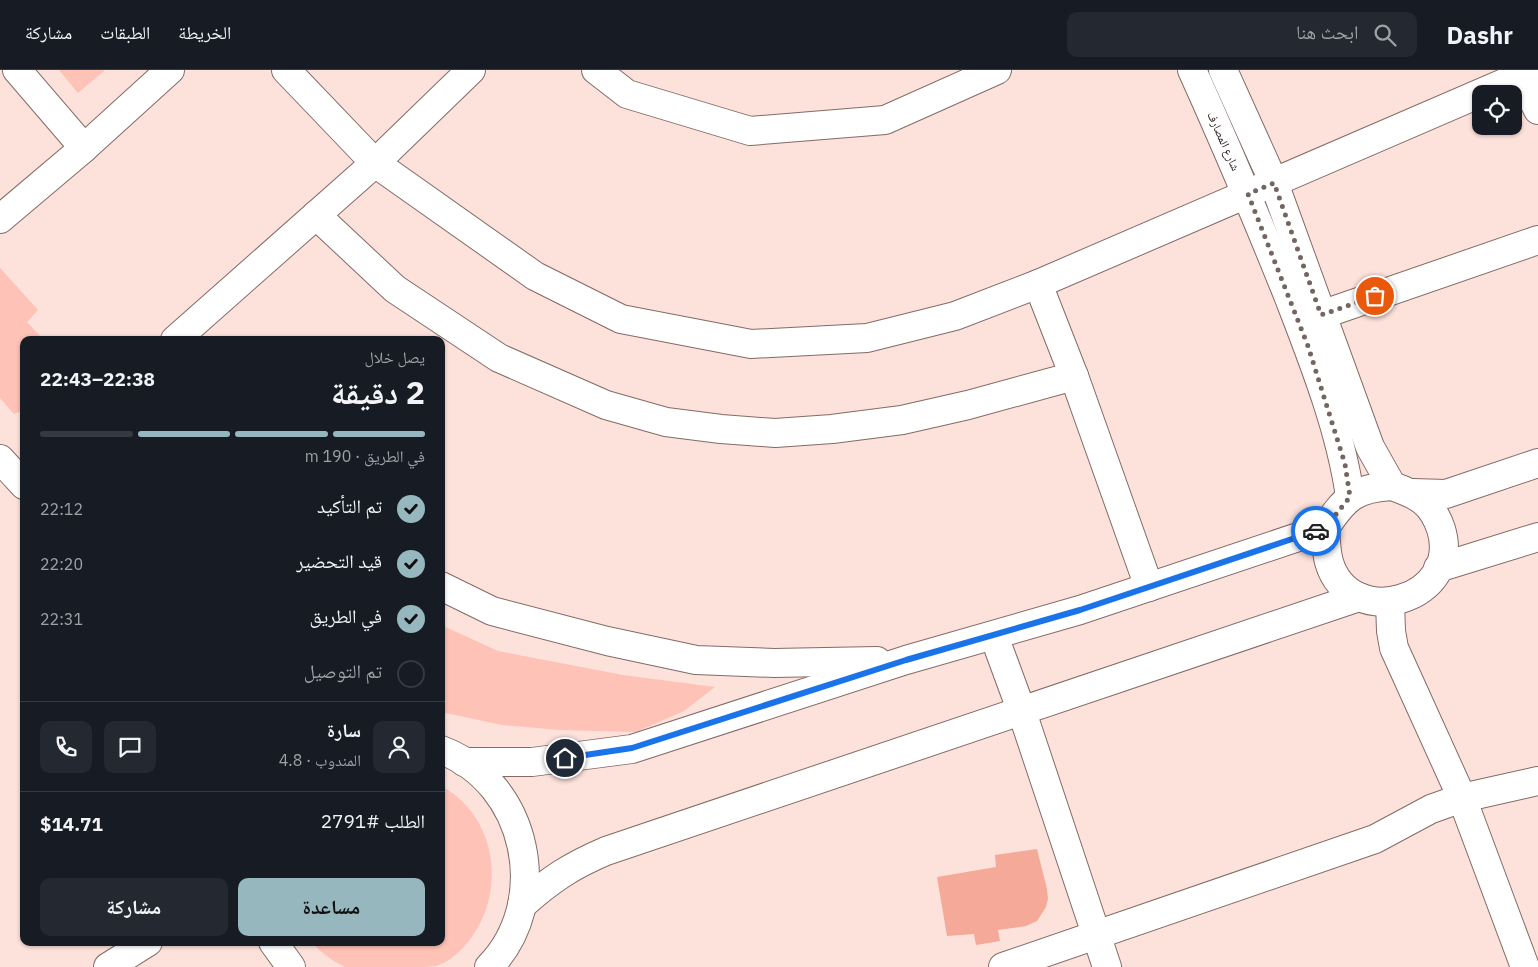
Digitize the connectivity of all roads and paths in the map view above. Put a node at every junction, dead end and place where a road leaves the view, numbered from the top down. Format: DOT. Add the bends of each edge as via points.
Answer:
graph roads {
  1 [pos="17,70"];
  2 [pos="170,70"];
  3 [pos="286,70"];
  4 [pos="471,70"];
  5 [pos="596,70"];
  6 [pos="997,70"];
  7 [pos="1192,70"];
  8 [pos="1223,70"];
  9 [pos="1527,73"];
  10 [pos="1538,110"];
  11 [pos="84,148"];
  12 [pos="375,163"];
  13 [pos="1274,183"];
  14 [pos="1248,194"];
  15 [pos="316,215"];
  16 [pos="0,219"];
  17 [pos="1538,240"];
  18 [pos="1038,284"];
  19 [pos="1321,315"];
  20 [pos="180,336"];
  21 [pos="1074,376"];
  22 [pos="0,459"];
  23 [pos="1538,463"];
  24 [pos="20,477"];
  25 [pos="1403,490"];
  26 [pos="1350,497"];
  27 [pos="1325,528"];
  28 [pos="1538,537"];
  29 [pos="1438,568"];
  30 [pos="1149,587"];
  31 [pos="445,588"];
  32 [pos="1359,597"];
  33 [pos="1390,602"];
  34 [pos="994,636"];
  35 [pos="906,660"];
  36 [pos="1022,712"];
  37 [pos="453,756"];
  38 [pos="1538,781"];
  39 [pos="1462,798"];
  40 [pos="522,905"];
  41 [pos="1096,936"];
  42 [pos="142,946"];
  43 [pos="276,946"];
  44 [pos="491,966"];
  45 [pos="108,967"];
  46 [pos="291,967"];
  47 [pos="1002,967"];
  48 [pos="1106,967"];
  49 [pos="1525,967"];
  1 -- 11 [label="street"];
  2 -- 11 [label="street"];
  3 -- 12 [label="street"];
  4 -- 12 [label="street"];
  5 -- 6 [label="street" via="627,94 750,131 885,120"];
  7 -- 14 [label="street, شارع المصارف"];
  8 -- 13 [label="street"];
  9 -- 10 [label="street"];
  9 -- 13 [label="street"];
  11 -- 16 [label="street"];
  12 -- 15 [label="street"];
  12 -- 18 [label="street" via="534,276 621,319 751,344 867,338 955,316"];
  13 -- 14 [label="street"];
  13 -- 19 [label="street"];
  14 -- 18 [label="street"];
  14 -- 26 [label="street, شارع المصارف" via="1308,346 1345,464"];
  15 -- 20 [label="street"];
  15 -- 21 [label="street" via="395,289 499,358 606,405 666,422 775,433 832,429 902,420"];
  17 -- 19 [label="street"];
  18 -- 21 [label="street"];
  19 -- 25 [label="street" via="1370,447"];
  21 -- 30 [label="street"];
  22 -- 24 [label="street"];
  23 -- 25 [label="street" via="1446,494"];
  25 -- 26 [label="street" via="1370,488"];
  25 -- 29 [label="street" via="1427,504 1437,518 1443,551"];
  26 -- 27 [label="street"];
  27 -- 30 [label="street"];
  27 -- 32 [label="street" via="1329,564 1336,577"];
  28 -- 29 [label="street"];
  29 -- 33 [label="street" via="1418,592"];
  30 -- 34 [label="street"];
  31 -- 35 [label="street" via="492,611 607,642 696,660 774,663"];
  32 -- 33 [label="street" via="1374,602"];
  32 -- 36 [label="street"];
  33 -- 39 [label="street" via="1394,648"];
  34 -- 35 [label="street"];
  34 -- 36 [label="street"];
  35 -- 37 [label="street" via="632,748 532,762"];
  36 -- 40 [label="street" via="606,851 547,882"];
  36 -- 41 [label="street"];
  37 -- 40 [label="street" via="495,789 516,824 525,864"];
  38 -- 39 [label="street"];
  39 -- 41 [label="street" via="1431,809 1375,839"];
  39 -- 49 [label="street"];
  40 -- 44 [label="street" via="511,937"];
  41 -- 47 [label="street"];
  41 -- 48 [label="street"];
  42 -- 45 [label="street"];
  43 -- 46 [label="street"];
}
